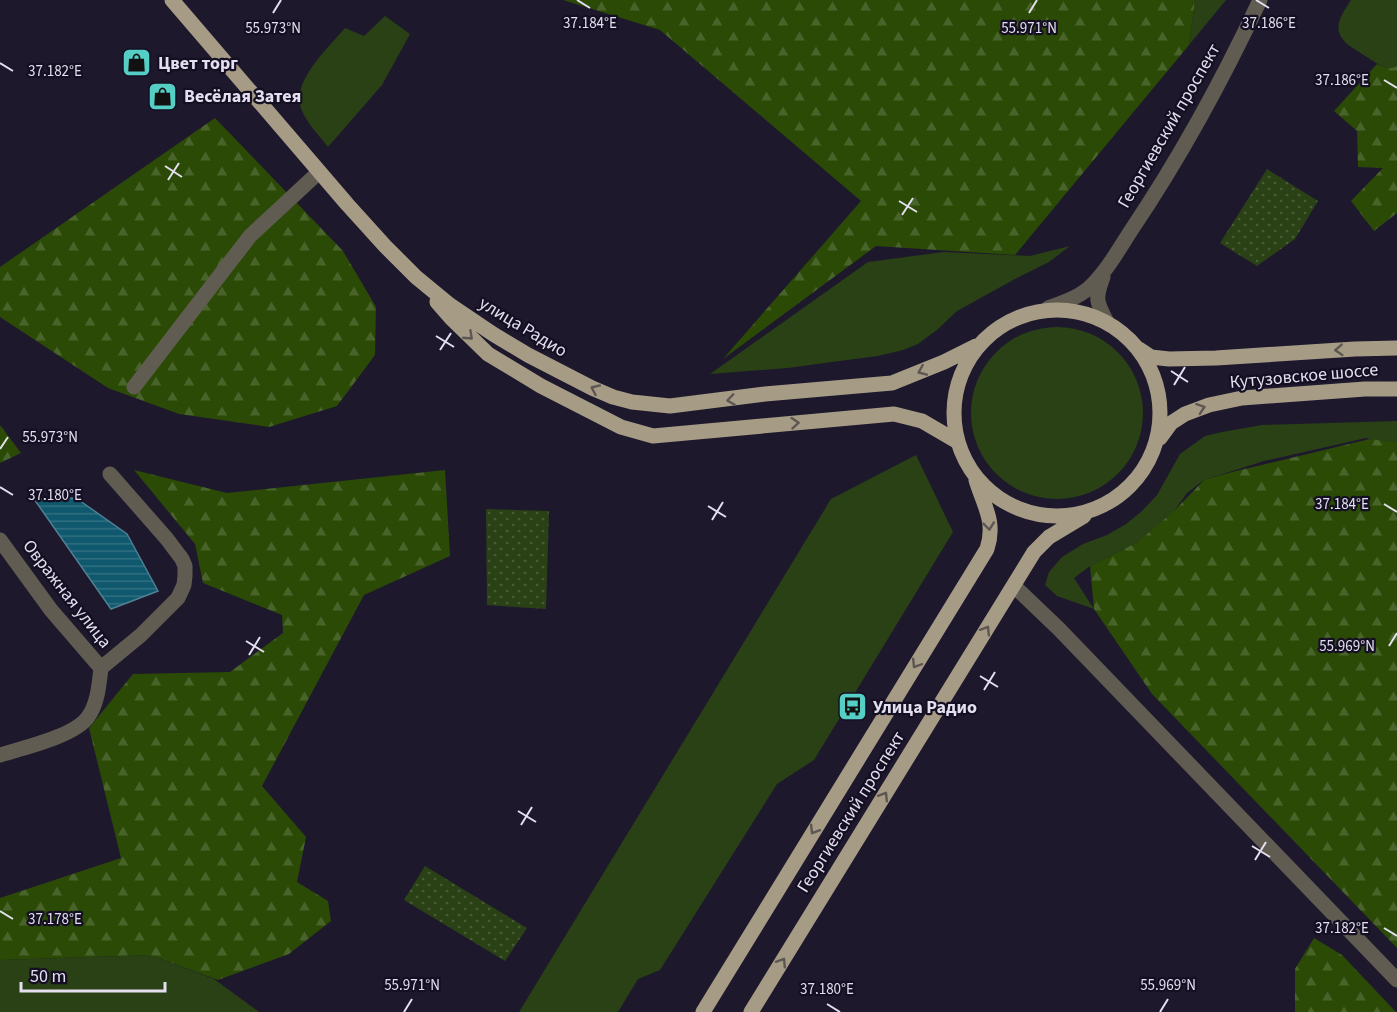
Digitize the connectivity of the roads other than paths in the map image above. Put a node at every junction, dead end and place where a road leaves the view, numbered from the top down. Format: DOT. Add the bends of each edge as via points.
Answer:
graph roads {
  1 [pos="172,0"];
  2 [pos="1260,0"];
  3 [pos="319,172"];
  4 [pos="1106,268"];
  5 [pos="416,277"];
  6 [pos="1048,308"];
  7 [pos="1107,322"];
  8 [pos="976,346"];
  9 [pos="1137,347"];
  10 [pos="1397,348"];
  11 [pos="134,387"];
  12 [pos="1397,389"];
  13 [pos="958,442"];
  14 [pos="1156,442"];
  15 [pos="110,474"];
  16 [pos="975,476"];
  17 [pos="1105,504"];
  18 [pos="0,540"];
  19 [pos="1014,586"];
  20 [pos="101,668"];
  21 [pos="0,755"];
  22 [pos="1397,980"];
  23 [pos="703,1012"];
  24 [pos="751,1012"];
  1 -- 3 [label="main road, улица Радио"];
  2 -- 4 [label="street, Георгиевский проспект" via="1188,140"];
  3 -- 5 [label="main road, улица Радио"];
  3 -- 11 [label="street" via="250,236"];
  4 -- 6 [label="street" via="1088,289"];
  4 -- 7 [label="street" via="1097,292 1098,307"];
  8 -- 5 [label="main road, улица Радио, one-way" via="892,383 695,404 651,405 613,397 528,355 450,305"];
  5 -- 13 [label="main road, one-way" via="488,354 621,427 653,436 894,414 922,421"];
  6 -- 7 [label="main road"];
  6 -- 8 [label="main road" via="1008,322"];
  7 -- 9 [label="main road"];
  8 -- 13 [label="main road" via="961,371 953,402"];
  10 -- 9 [label="main road, Кутузовское шоссе, one-way" via="1169,359 1151,357"];
  9 -- 14 [label="main road" via="1156,382 1160,402"];
  14 -- 12 [label="main road, Кутузовское шоссе, one-way" via="1171,423 1209,405 1242,398"];
  13 -- 16 [label="main road"];
  14 -- 17 [label="main road" via="1136,479"];
  15 -- 20 [label="street" via="182,559 185,576 178,598"];
  16 -- 17 [label="main road" via="994,496 1027,512 1066,516"];
  16 -- 23 [label="main road, Георгиевский проспект, one-way" via="992,532 987,549"];
  17 -- 19 [label="main road, Георгиевский проспект" via="1041,545"];
  18 -- 20 [label="street, Овражная улица" via="51,610"];
  19 -- 22 [label="street"];
  24 -- 19 [label="main road, Георгиевский проспект, one-way"];
  20 -- 21 [label="street, Овражная улица" via="90,716 82,724 70,732"];
}
